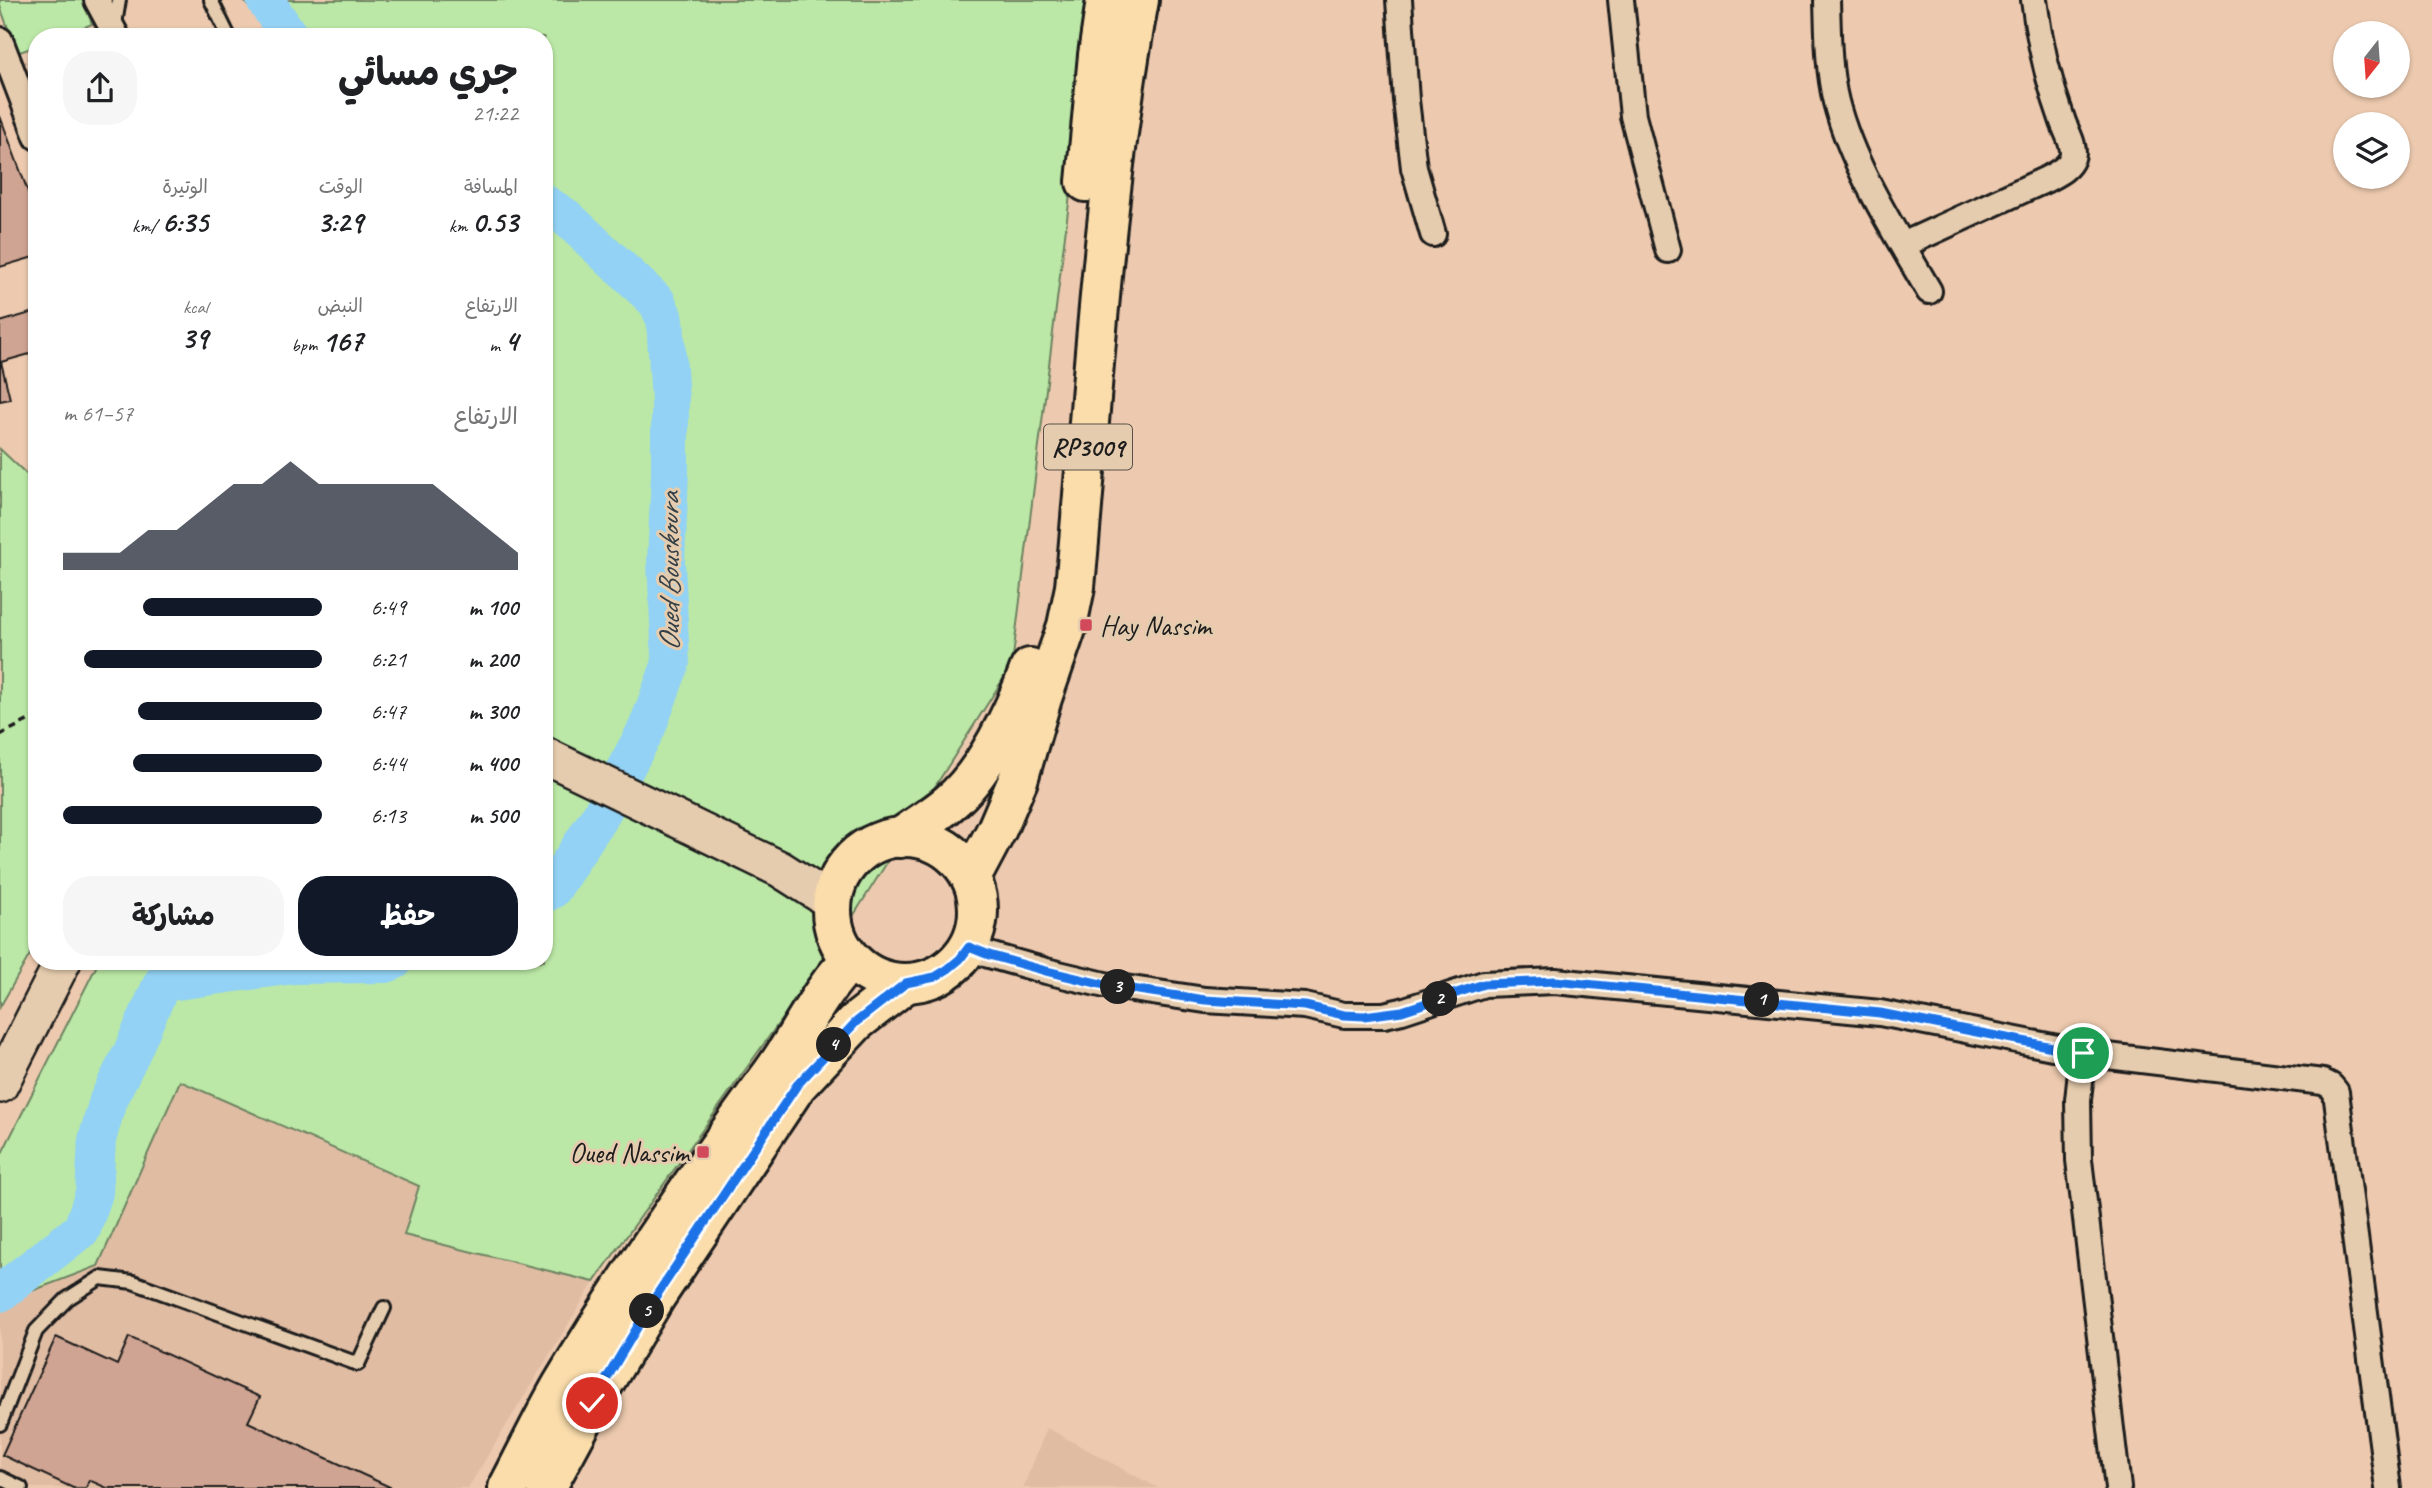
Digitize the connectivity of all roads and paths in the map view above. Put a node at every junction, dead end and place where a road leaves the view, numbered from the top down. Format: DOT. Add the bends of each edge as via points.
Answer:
graph roads {
  1 [pos="97,0"];
  2 [pos="118,0"];
  3 [pos="211,0"];
  4 [pos="1106,0"];
  5 [pos="1139,0"];
  6 [pos="1399,0"];
  7 [pos="1621,0"];
  8 [pos="1827,0"];
  9 [pos="2035,0"];
  10 [pos="112,28"];
  11 [pos="116,28"];
  12 [pos="225,28"];
  13 [pos="0,40"];
  14 [pos="28,113"];
  15 [pos="1433,234"];
  16 [pos="1903,245"];
  17 [pos="1668,250"];
  18 [pos="1929,291"];
  19 [pos="28,721"];
  20 [pos="0,736"];
  21 [pos="553,759"];
  22 [pos="900,838"];
  23 [pos="971,878"];
  24 [pos="837,888"];
  25 [pos="969,947"];
  26 [pos="852,960"];
  27 [pos="58,970"];
  28 [pos="906,983"];
  29 [pos="2083,1053"];
  30 [pos="0,1085"];
  31 [pos="384,1308"];
  32 [pos="0,1424"];
  33 [pos="0,1478"];
  34 [pos="21,1488"];
  35 [pos="508,1488"];
  36 [pos="546,1488"];
  37 [pos="2118,1488"];
  38 [pos="2388,1488"];
  1 -- 10 [label="street"];
  2 -- 11 [label="lane"];
  3 -- 12 [label="lane"];
  4 -- 22 [label="main road, RP3009" via="1049,600 1024,684 981,767 951,802"];
  5 -- 23 [label="main road, RP3009" via="1105,228 1075,587 1018,780"];
  6 -- 15 [label="street" via="1414,168"];
  7 -- 17 [label="street" via="1633,116"];
  8 -- 16 [label="street" via="1835,100 1850,144"];
  9 -- 16 [label="street" via="2038,32 2073,150 2071,159 2047,179"];
  13 -- 14 [label="street"];
  16 -- 18 [label="street"];
  19 -- 20 [label="path"];
  21 -- 24 [label="street" via="797,877"];
  22 -- 23 [label="main road, RP3009" via="921,839 941,847"];
  22 -- 24 [label="main road, RP3009" via="882,841 852,860"];
  23 -- 25 [label="main road, RP3009" via="979,913"];
  24 -- 26 [label="main road, RP3009" via="833,921 838,940"];
  25 -- 28 [label="main road, RP3009" via="942,973"];
  25 -- 29 [label="street" via="1105,985 1205,1000 1305,1006 1344,1015 1402,1011 1484,984 1555,981 1880,1013"];
  26 -- 28 [label="main road, RP3009" via="876,977"];
  26 -- 35 [label="main road" via="831,980 782,1060 635,1268 561,1387"];
  27 -- 30 [label="street"];
  28 -- 36 [label="main road, RP3009" via="856,1022 797,1085 656,1296"];
  29 -- 37 [label="street" via="2079,1160"];
  29 -- 38 [label="street" via="2323,1082 2336,1092"];
  31 -- 32 [label="lane" via="358,1364 133,1282 100,1278 67,1299 36,1331"];
  33 -- 34 [label="lane"];
}
